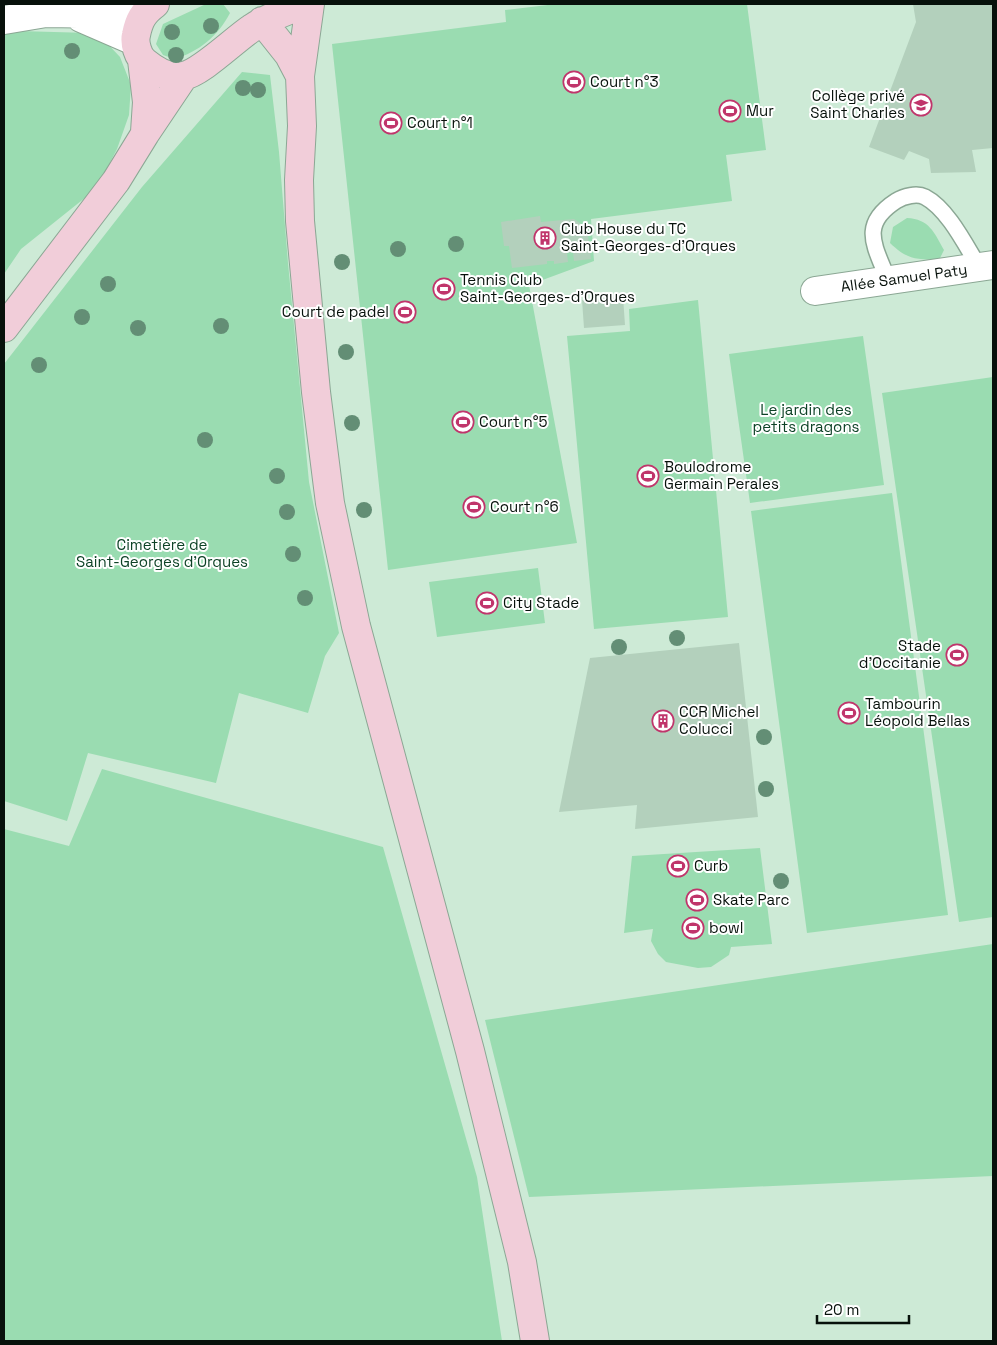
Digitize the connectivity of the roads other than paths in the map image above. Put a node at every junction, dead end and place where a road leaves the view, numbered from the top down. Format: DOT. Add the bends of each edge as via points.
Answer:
graph roads {
  1 [pos="305,4"];
  2 [pos="310,4"];
  3 [pos="150,8"];
  4 [pos="67,14"];
  5 [pos="4,20"];
  6 [pos="262,22"];
  7 [pos="138,50"];
  8 [pos="184,76"];
  9 [pos="300,76"];
  10 [pos="144,134"];
  11 [pos="986,266"];
  12 [pos="888,280"];
  13 [pos="815,291"];
  14 [pos="4,328"];
  15 [pos="535,1341"];
  1 -- 6 [label="street"];
  2 -- 9 [label="street"];
  3 -- 4 [label="street" via="110,14"];
  3 -- 7 [label="street" via="138,22"];
  4 -- 5 [label="street" via="46,13"];
  4 -- 7 [label="street" via="86,19"];
  6 -- 8 [label="street" via="204,66"];
  6 -- 9 [label="street" via="289,55"];
  7 -- 8 [label="street" via="154,70 169,76"];
  7 -- 10 [label="street" via="147,102"];
  8 -- 10 [label="street"];
  9 -- 15 [label="street" via="300,221 330,503 356,626 470,1051 522,1262"];
  10 -- 14 [label="street" via="116,181"];
  11 -- 12 [label="street, Allée Samuel Paty"];
  11 -- 12 [label="lane" via="942,211 924,197 904,196 885,208 875,220 872,236"];
  12 -- 13 [label="street, Allée Samuel Paty"];
}
